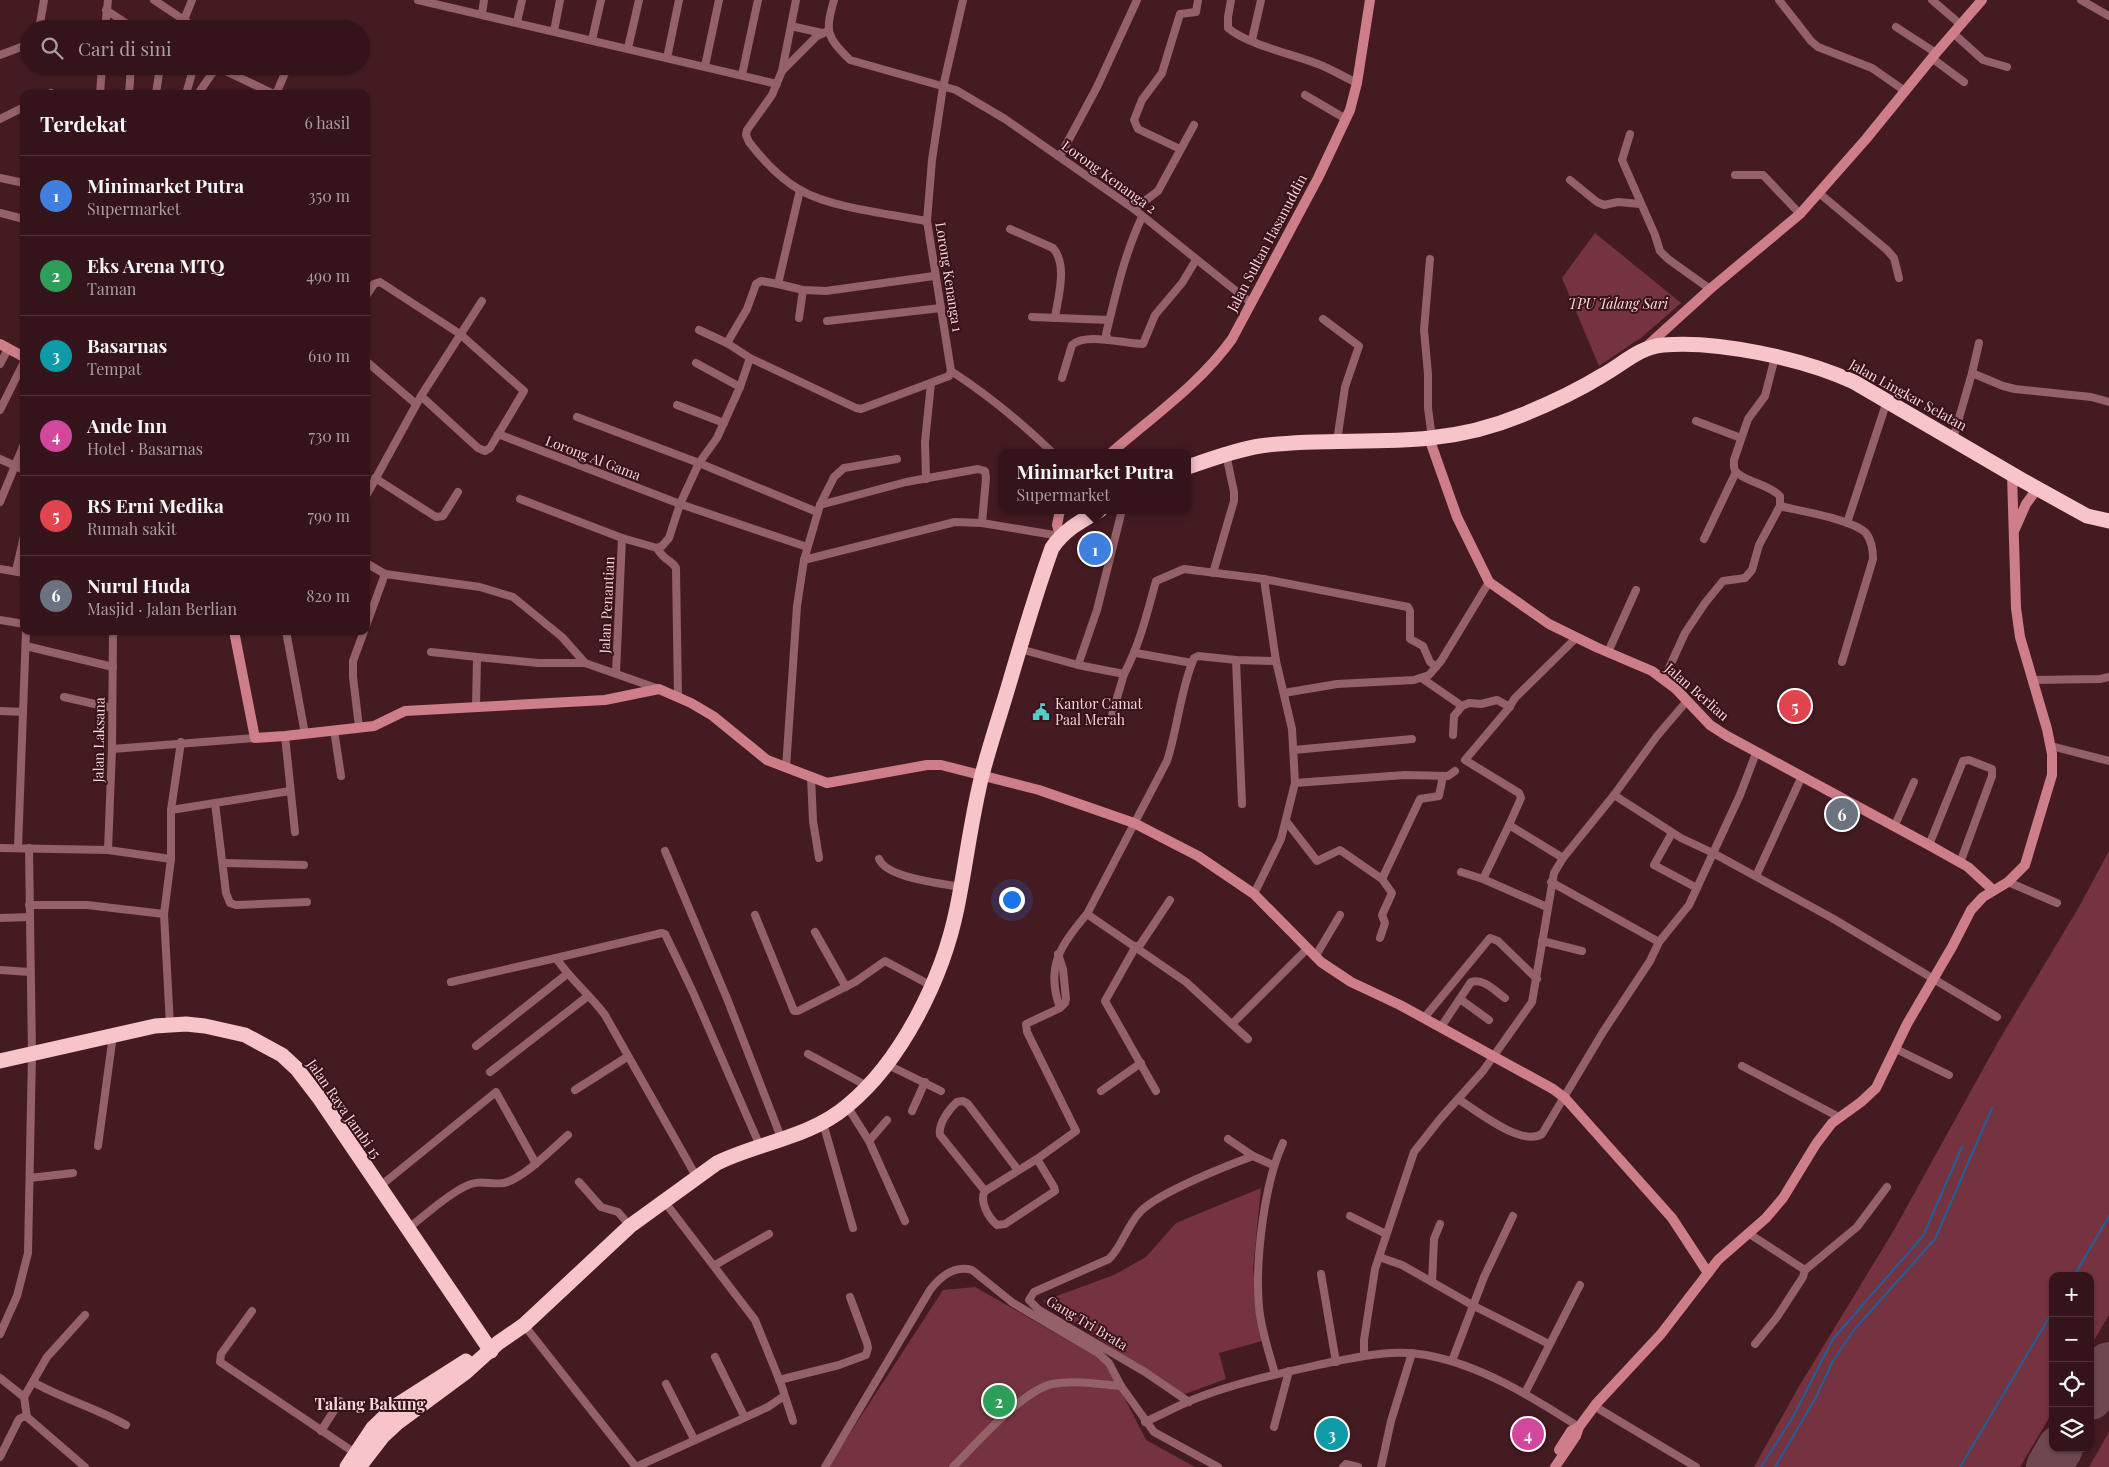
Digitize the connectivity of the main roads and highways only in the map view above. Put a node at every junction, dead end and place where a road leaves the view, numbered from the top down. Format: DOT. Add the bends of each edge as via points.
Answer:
graph roads {
  1 [pos="1191,467"];
  2 [pos="1093,514"];
  3 [pos="2109,521"];
  4 [pos="0,1061"];
  5 [pos="492,1346"];
  6 [pos="357,1460"];
  7 [pos="347,1467"];
  1 -- 3 [label="highway, Jalan Lingkar Selatan" via="1226,454 1276,444 1430,438 1466,432 1521,416 1603,376 1645,348 1708,345 1775,357 1834,373 2087,516"];
  2 -- 5 [label="highway" via="1072,526 1052,548 982,774 950,936 912,1028 886,1064 847,1106 823,1123 730,1156 696,1176 630,1226 524,1325"];
  4 -- 5 [label="highway, Jalan Raya Jambi 15" via="155,1026 186,1024 246,1035 282,1055 298,1069 407,1229"];
  5 -- 6 [label="highway" via="397,1405 373,1428"];
  6 -- 7 [label="highway"];
}
